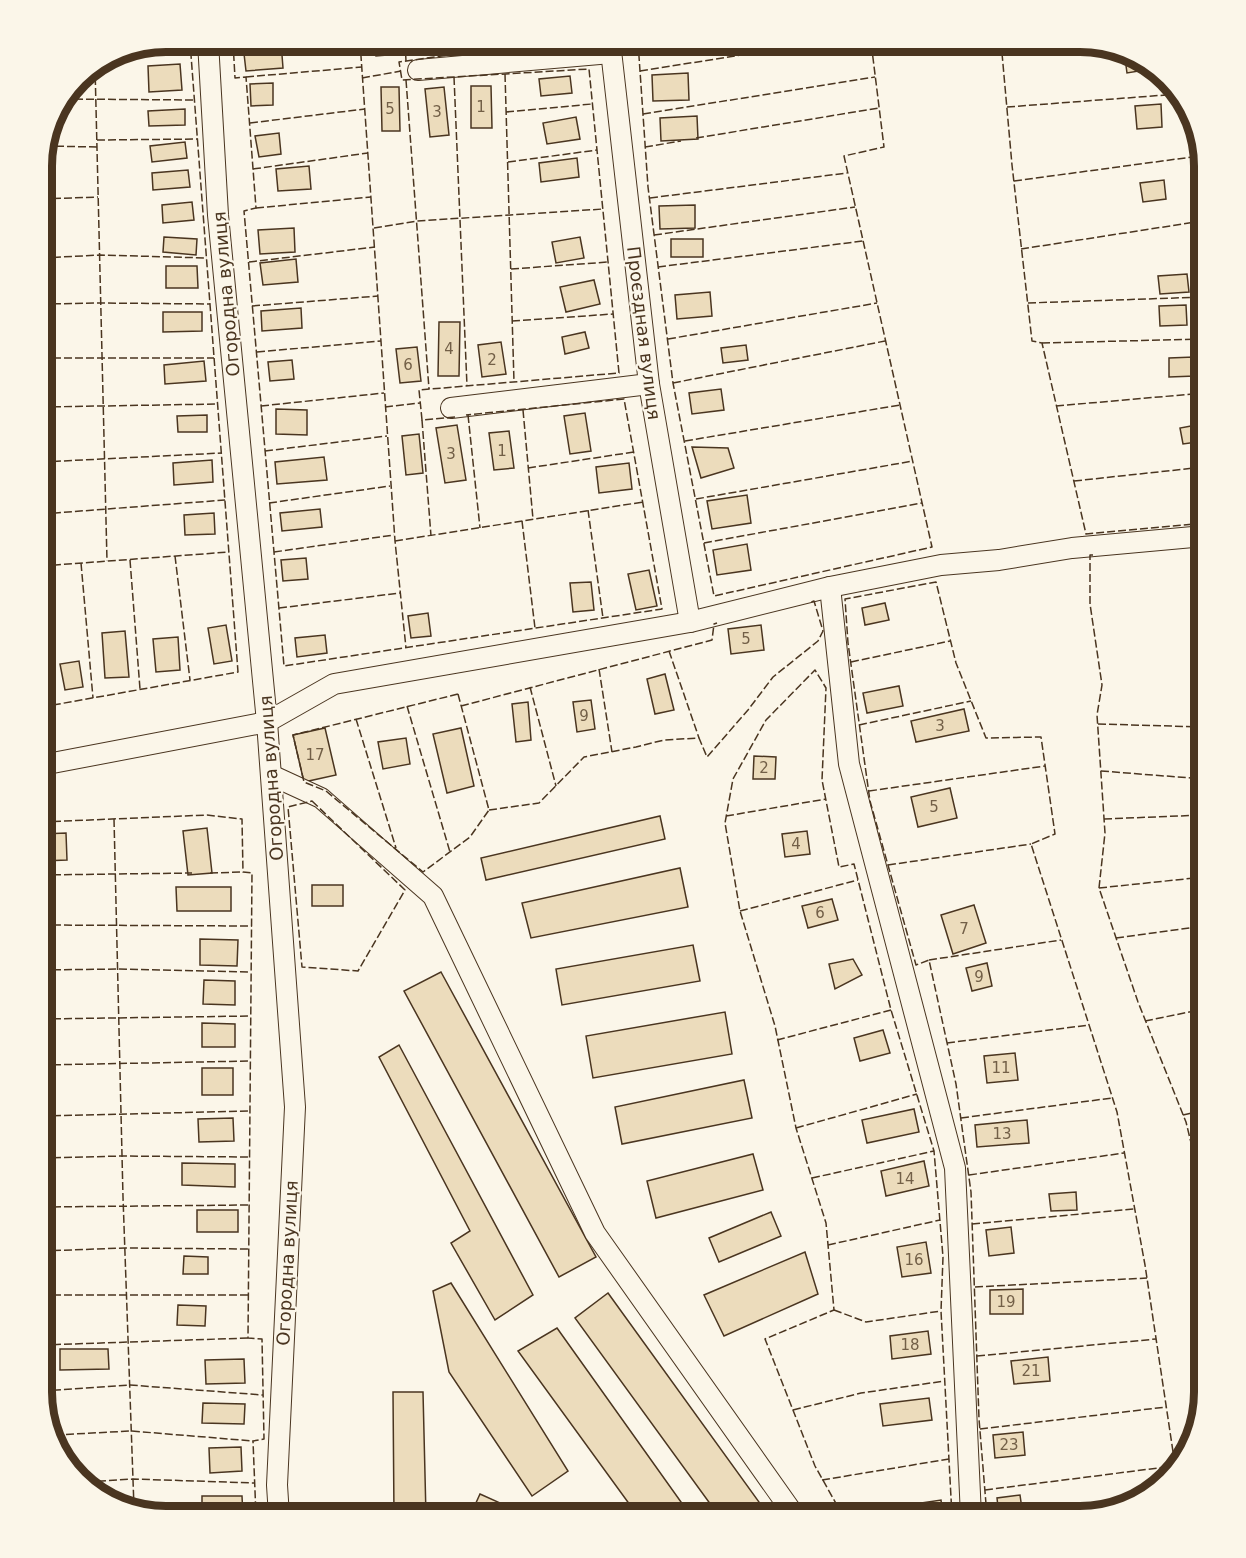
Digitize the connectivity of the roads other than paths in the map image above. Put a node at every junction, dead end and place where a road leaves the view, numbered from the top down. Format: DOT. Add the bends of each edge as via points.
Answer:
graph roads {
  1 [pos="209,53"];
  2 [pos="560,53"];
  3 [pos="611,53"];
  4 [pos="418,70"];
  5 [pos="649,384"];
  6 [pos="451,408"];
  7 [pos="1193,537"];
  8 [pos="830,587"];
  9 [pos="690,622"];
  10 [pos="267,722"];
  11 [pos="53,763"];
  12 [pos="271,775"];
  13 [pos="278,1506"];
  14 [pos="788,1506"];
  15 [pos="971,1506"];
  1 -- 10 [label="street, Огородна вулиця" via="218,215"];
  2 -- 4 [label="street"];
  3 -- 5 [label="street, Проєздная вулиця"];
  5 -- 6 [label="street"];
  5 -- 9 [label="street, Проєздная вулиця"];
  7 -- 8 [label="street" via="941,565"];
  8 -- 9 [label="street"];
  8 -- 15 [label="street" via="849,764 955,1168"];
  9 -- 10 [label="street" via="334,684"];
  10 -- 11 [label="street"];
  10 -- 12 [label="street, Огородна вулиця"];
  12 -- 13 [label="street, Огородна вулиця" via="295,1107"];
  12 -- 14 [label="street" via="321,798 433,896 595,1233"];
}
